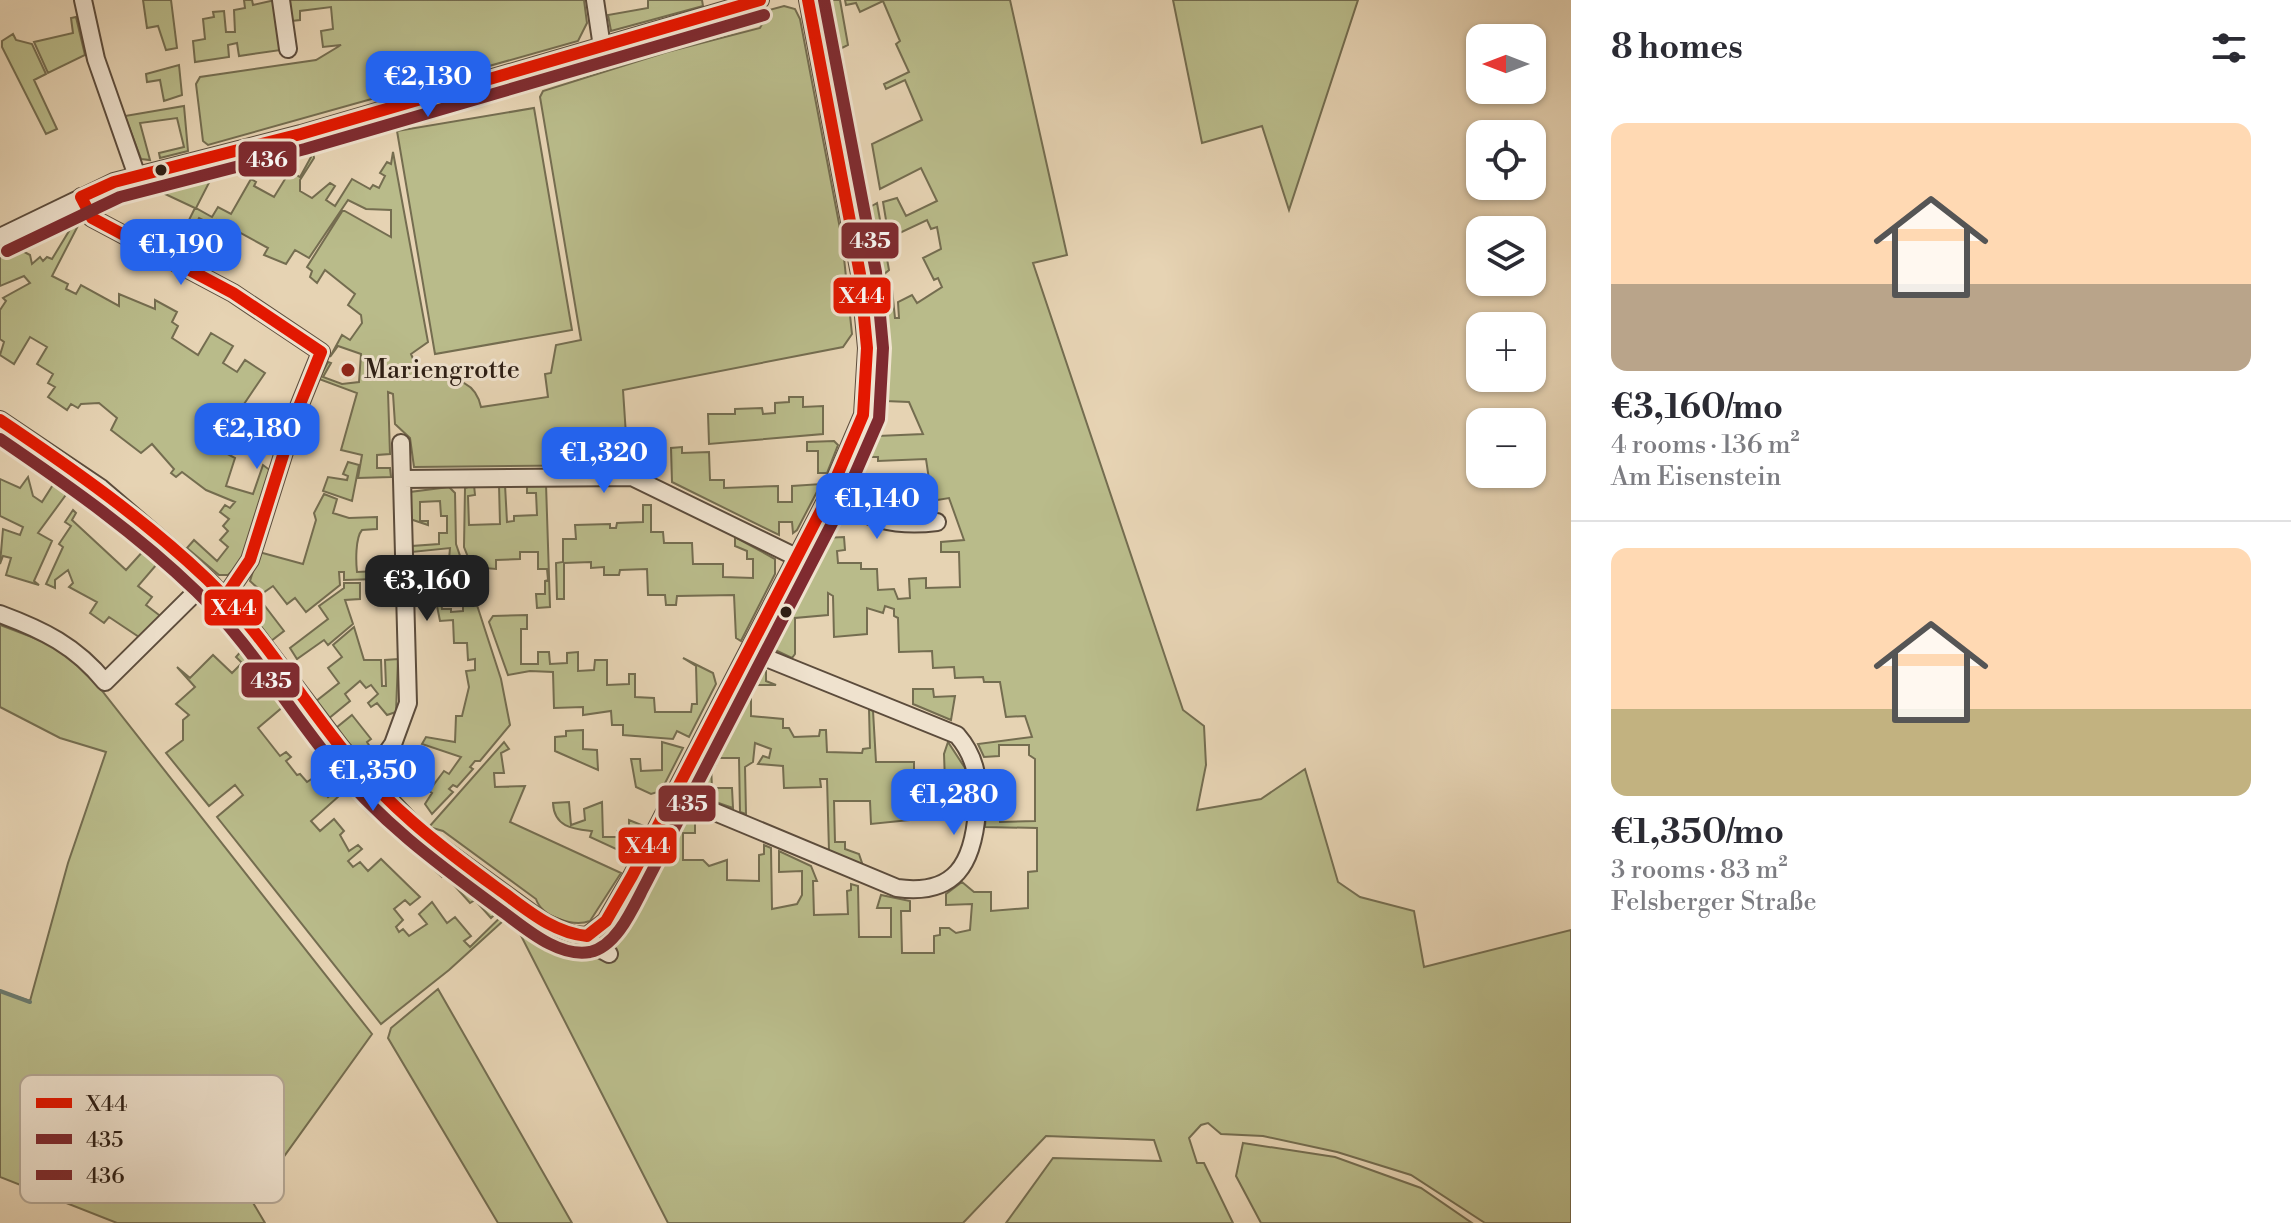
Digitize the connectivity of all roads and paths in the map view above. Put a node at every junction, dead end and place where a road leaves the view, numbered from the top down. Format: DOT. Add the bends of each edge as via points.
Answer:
graph roads {
  1 [pos="83,0"];
  2 [pos="281,0"];
  3 [pos="595,0"];
  4 [pos="760,0"];
  5 [pos="808,0"];
  6 [pos="602,47"];
  7 [pos="288,49"];
  8 [pos="137,176"];
  9 [pos="81,197"];
  10 [pos="0,237"];
  11 [pos="0,420"];
  12 [pos="401,443"];
  13 [pos="402,479"];
  14 [pos="828,497"];
  15 [pos="937,522"];
  16 [pos="796,557"];
  17 [pos="208,580"];
  18 [pos="225,597"];
  19 [pos="0,614"];
  20 [pos="749,651"];
  21 [pos="368,779"];
  22 [pos="674,795"];
  23 [pos="587,936"];
  24 [pos="609,954"];
  1 -- 8 [label="street" via="96,59"];
  2 -- 7 [label="street"];
  3 -- 6 [label="street"];
  4 -- 6 [label="street"];
  5 -- 14 [label="street" via="860,274 867,348 863,415"];
  6 -- 8 [label="street"];
  8 -- 9 [label="street"];
  9 -- 10 [label="street"];
  9 -- 18 [label="street" via="86,211 100,223 233,293 318,349 321,357 296,414 250,560"];
  11 -- 17 [label="street" via="101,488"];
  12 -- 13 [label="street"];
  13 -- 16 [label="street" via="632,477"];
  13 -- 21 [label="street" via="408,703 393,744"];
  14 -- 15 [label="street" via="889,524"];
  14 -- 16 [label="street"];
  16 -- 20 [label="street"];
  17 -- 18 [label="street"];
  17 -- 19 [label="street" via="105,682 59,639"];
  18 -- 21 [label="street"];
  20 -- 22 [label="street"];
  20 -- 22 [label="street" via="957,735 968,748 977,776 972,850 962,868 935,888 897,888"];
  21 -- 23 [label="street" via="420,832 512,900 561,931"];
  22 -- 23 [label="street" via="606,921"];
  23 -- 24 [label="street"];
}
